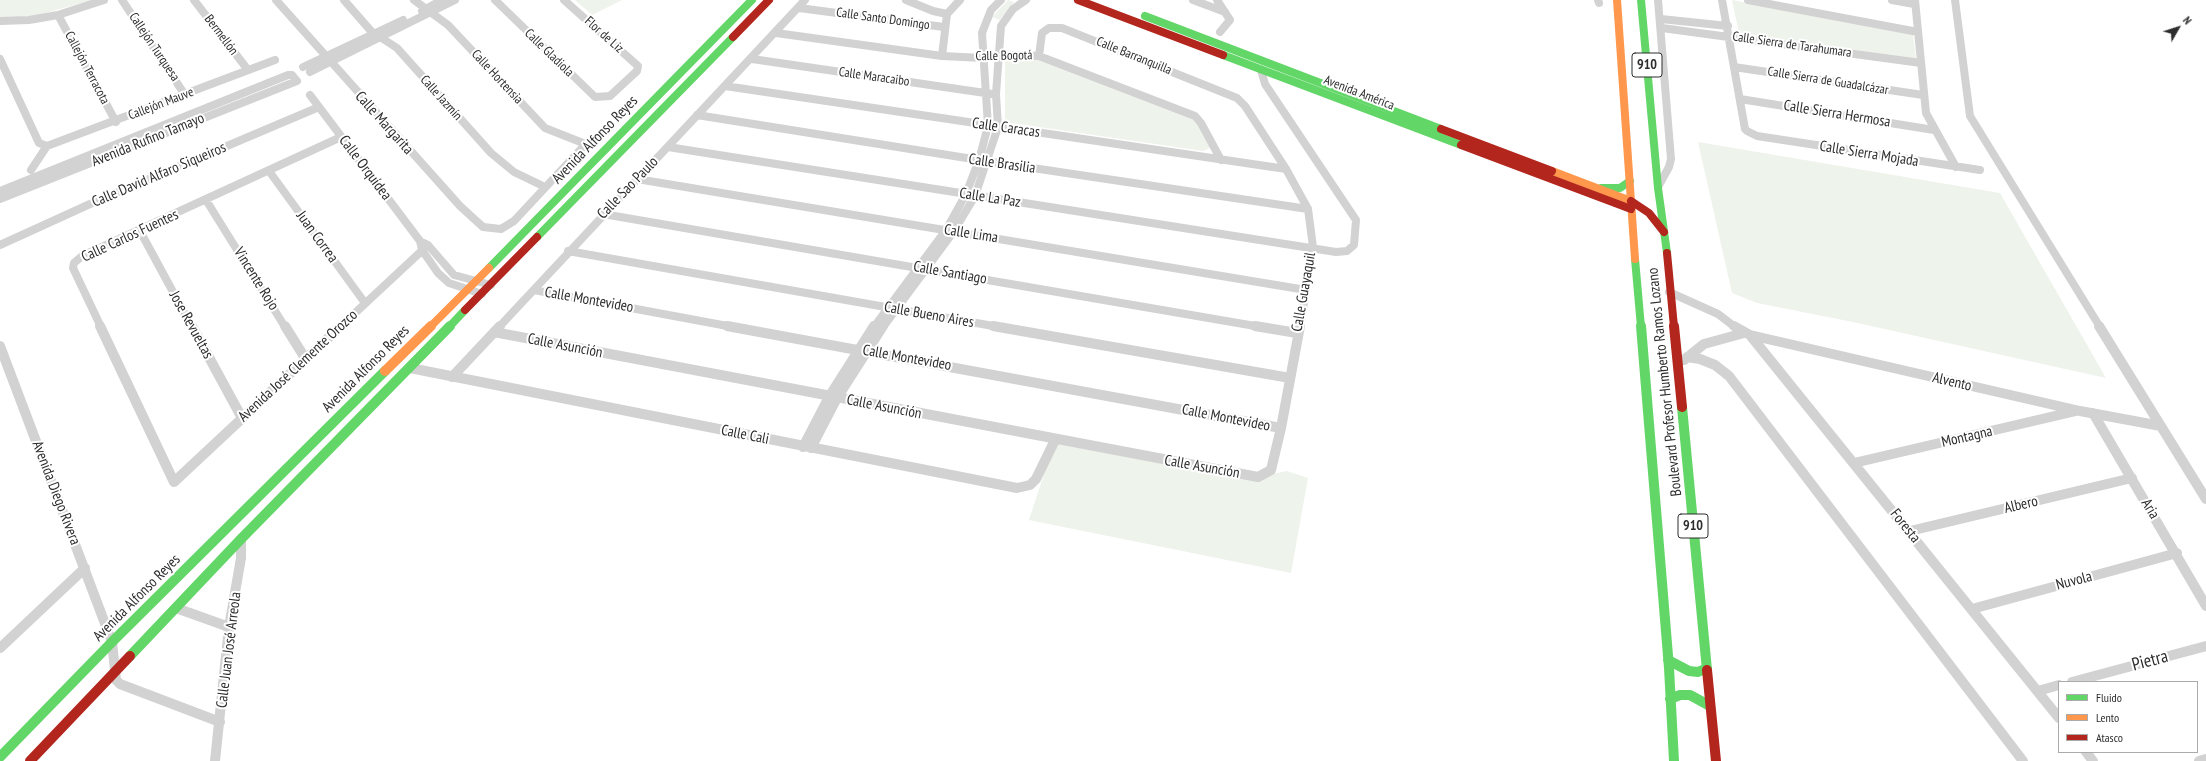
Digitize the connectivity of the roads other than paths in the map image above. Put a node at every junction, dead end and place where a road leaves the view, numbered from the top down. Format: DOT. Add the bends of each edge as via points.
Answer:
graph roads {
  1 [pos="104,0"];
  2 [pos="122,0"];
  3 [pos="194,0"];
  4 [pos="276,0"];
  5 [pos="344,0"];
  6 [pos="414,0"];
  7 [pos="442,0"];
  8 [pos="456,0"];
  9 [pos="495,0"];
  10 [pos="564,0"];
  11 [pos="752,0"];
  12 [pos="769,0"];
  13 [pos="805,0"];
  14 [pos="906,0"];
  15 [pos="960,0"];
  16 [pos="1001,0"];
  17 [pos="1026,0"];
  18 [pos="1078,0"];
  19 [pos="1102,0"];
  20 [pos="1192,0"];
  21 [pos="1217,0"];
  22 [pos="1617,0"];
  23 [pos="1641,0"];
  24 [pos="1658,0"];
  25 [pos="1722,0"];
  26 [pos="1748,0"];
  27 [pos="1892,0"];
  28 [pos="1955,0"];
  29 [pos="1914,2"];
  30 [pos="798,8"];
  31 [pos="428,11"];
  32 [pos="1225,12"];
  33 [pos="947,14"];
  34 [pos="58,15"];
  35 [pos="1661,19"];
  36 [pos="0,21"];
  37 [pos="984,25"];
  38 [pos="1001,26"];
  39 [pos="1728,26"];
  40 [pos="944,27"];
  41 [pos="1662,28"];
  42 [pos="1220,32"];
  43 [pos="1918,32"];
  44 [pos="776,33"];
  45 [pos="378,35"];
  46 [pos="1730,36"];
  47 [pos="998,55"];
  48 [pos="942,56"];
  49 [pos="1039,56"];
  50 [pos="1254,57"];
  51 [pos="983,58"];
  52 [pos="0,59"];
  53 [pos="752,59"];
  54 [pos="275,60"];
  55 [pos="327,60"];
  56 [pos="1921,63"];
  57 [pos="1246,64"];
  58 [pos="303,67"];
  59 [pos="1734,67"];
  60 [pos="248,70"];
  61 [pos="1261,70"];
  62 [pos="637,71"];
  63 [pos="310,72"];
  64 [pos="725,86"];
  65 [pos="987,93"];
  66 [pos="996,94"];
  67 [pos="185,95"];
  68 [pos="310,95"];
  69 [pos="1923,95"];
  70 [pos="1740,99"];
  71 [pos="1245,106"];
  72 [pos="319,107"];
  73 [pos="697,115"];
  74 [pos="116,122"];
  75 [pos="988,126"];
  76 [pos="998,127"];
  77 [pos="1934,130"];
  78 [pos="341,137"];
  79 [pos="47,146"];
  80 [pos="668,147"];
  81 [pos="979,160"];
  82 [pos="1221,160"];
  83 [pos="987,161"];
  84 [pos="1956,167"];
  85 [pos="1286,169"];
  86 [pos="31,170"];
  87 [pos="1980,170"];
  88 [pos="269,171"];
  89 [pos="637,179"];
  90 [pos="1630,181"];
  91 [pos="546,187"];
  92 [pos="1601,188"];
  93 [pos="1658,188"];
  94 [pos="0,192"];
  95 [pos="966,194"];
  96 [pos="975,196"];
  97 [pos="0,199"];
  98 [pos="206,200"];
  99 [pos="1631,205"];
  100 [pos="1308,209"];
  101 [pos="603,214"];
  102 [pos="950,230"];
  103 [pos="140,231"];
  104 [pos="1665,233"];
  105 [pos="0,245"];
  106 [pos="1313,247"];
  107 [pos="425,248"];
  108 [pos="568,251"];
  109 [pos="918,267"];
  110 [pos="927,268"];
  111 [pos="475,282"];
  112 [pos="491,285"];
  113 [pos="467,289"];
  114 [pos="534,290"];
  115 [pos="1306,290"];
  116 [pos="1669,292"];
  117 [pos="482,294"];
  118 [pos="365,303"];
  119 [pos="890,308"];
  120 [pos="494,332"];
  121 [pos="1297,333"];
  122 [pos="1747,334"];
  123 [pos="0,346"];
  124 [pos="863,350"];
  125 [pos="1687,357"];
  126 [pos="305,358"];
  127 [pos="1678,366"];
  128 [pos="410,368"];
  129 [pos="452,377"];
  130 [pos="1290,378"];
  131 [pos="833,398"];
  132 [pos="2080,411"];
  133 [pos="2093,413"];
  134 [pos="242,418"];
  135 [pos="2161,426"];
  136 [pos="1281,428"];
  137 [pos="1055,440"];
  138 [pos="807,447"];
  139 [pos="1854,463"];
  140 [pos="1271,470"];
  141 [pos="2132,478"];
  142 [pos="174,482"];
  143 [pos="2206,499"];
  144 [pos="1910,531"];
  145 [pos="241,539"];
  146 [pos="2177,553"];
  147 [pos="85,568"];
  148 [pos="2206,606"];
  149 [pos="176,608"];
  150 [pos="1972,609"];
  151 [pos="229,627"];
  152 [pos="112,642"];
  153 [pos="2206,646"];
  154 [pos="0,648"];
  155 [pos="1668,660"];
  156 [pos="1707,668"];
  157 [pos="114,673"];
  158 [pos="2076,681"];
  159 [pos="2058,685"];
  160 [pos="2038,691"];
  161 [pos="1670,699"];
  162 [pos="1710,706"];
  163 [pos="2058,717"];
  164 [pos="220,722"];
  165 [pos="2087,753"];
  166 [pos="0,757"];
  167 [pos="2206,759"];
  168 [pos="33,760"];
  169 [pos="216,761"];
  170 [pos="1674,761"];
  171 [pos="1716,761"];
  172 [pos="2023,761"];
  173 [pos="2093,761"];
  174 [pos="2199,761"];
  1 -- 34 [label="street"];
  2 -- 67 [label="street, Callejón Turquesa"];
  3 -- 60 [label="street, Bermellón"];
  4 -- 55 [label="street, Calle Margarita"];
  5 -- 45 [label="street, Calle Jazmín"];
  6 -- 31 [label="street, Calle Hortensia"];
  7 -- 31 [label="street"];
  8 -- 31 [label="street"];
  9 -- 62 [label="street, Calle Gladiola" via="595,97 607,97"];
  10 -- 62 [label="street, Flor de Liz" via="636,64 639,69"];
  11 -- 111 [label="main road, Avenida Alfonso Reyes"];
  12 -- 112 [label="main road, Avenida Alfonso Reyes"];
  13 -- 30 [label="street, Calle Sao Paulo"];
  14 -- 33 [label="street" via="933,12"];
  15 -- 33 [label="street"];
  16 -- 37 [label="street" via="991,10"];
  17 -- 38 [label="street" via="1013,9"];
  18 -- 57 [label="main road, Avenida América"];
  19 -- 50 [label="main road, Avenida América"];
  20 -- 32 [label="street"];
  21 -- 32 [label="street"];
  22 -- 90 [label="main road, Boulevard Profesor Humberto Ramos Lozano"];
  23 -- 93 [label="main road, Boulevard Profesor Humberto Ramos Lozano / 910"];
  24 -- 35 [label="street"];
  25 -- 39 [label="street"];
  26 -- 43 [label="street"];
  27 -- 29 [label="street"];
  28 -- 135 [label="street" via="1970,116"];
  29 -- 43 [label="street"];
  30 -- 40 [label="street, Calle Santo Domingo"];
  30 -- 44 [label="street, Calle Sao Paulo"];
  31 -- 45 [label="street"];
  31 -- 91 [label="street, Calle Hortensia" via="448,25 545,128 581,141 584,145"];
  32 -- 42 [label="street" via="1230,20"];
  33 -- 40 [label="street"];
  34 -- 36 [label="street"];
  34 -- 74 [label="street, Callejón Terracota"];
  35 -- 39 [label="street, Calle Sierra de Tarahumara"];
  35 -- 41 [label="street"];
  37 -- 38 [label="street"];
  37 -- 51 [label="street" via="981,43"];
  38 -- 47 [label="street"];
  39 -- 46 [label="street"];
  40 -- 48 [label="street"];
  41 -- 46 [label="street, Calle Sierra de Tarahumara"];
  41 -- 93 [label="street" via="1671,159 1670,167"];
  43 -- 56 [label="street"];
  44 -- 48 [label="street, Calle Bogotá"];
  44 -- 53 [label="street, Calle Sao Paulo"];
  45 -- 55 [label="street"];
  45 -- 91 [label="street, Calle Jazmín" via="397,48 491,153 514,172"];
  46 -- 56 [label="street, Calle Sierra de Tarahumara"];
  46 -- 59 [label="street"];
  47 -- 49 [label="street, Calle Bogotá"];
  47 -- 51 [label="street, Calle Bogotá"];
  47 -- 66 [label="street"];
  48 -- 51 [label="street, Calle Bogotá"];
  49 -- 71 [label="street, Calle Barranquilla" via="1042,33 1049,28 1062,28 1231,94"];
  49 -- 82 [label="street, Calle Bogotá" via="1195,116 1202,122"];
  50 -- 57 [label="main road"];
  50 -- 92 [label="main road, Avenida América"];
  51 -- 65 [label="street"];
  52 -- 79 [label="street" via="39,143"];
  53 -- 64 [label="street, Calle Sao Paulo"];
  53 -- 65 [label="street, Calle Maracaibo"];
  54 -- 60 [label="street, Callejón Mauve"];
  55 -- 58 [label="street"];
  55 -- 63 [label="street"];
  55 -- 91 [label="street, Calle Margarita" via="460,206 483,227 501,229 514,221"];
  56 -- 69 [label="street"];
  57 -- 61 [label="main road, Avenida América"];
  59 -- 69 [label="street, Calle Sierra de Guadalcázar"];
  59 -- 70 [label="street"];
  60 -- 67 [label="street, Callejón Mauve"];
  61 -- 99 [label="main road, Avenida América"];
  61 -- 106 [label="street, Calle La Paz" via="1265,84 1356,220 1352,248 1336,252"];
  64 -- 73 [label="street, Calle Sao Paulo"];
  64 -- 75 [label="street, Calle Caracas"];
  65 -- 66 [label="street, Calle Maracaibo"];
  65 -- 75 [label="street"];
  66 -- 76 [label="street"];
  67 -- 74 [label="street, Callejón Mauve"];
  68 -- 72 [label="street, Calle Orquídea"];
  69 -- 77 [label="street" via="1926,113"];
  70 -- 77 [label="street, Calle Sierra Hermosa"];
  70 -- 84 [label="street, Calle Sierra Mojada" via="1745,129 1757,136"];
  71 -- 85 [label="street, Calle Guayaquil"];
  72 -- 78 [label="street, Calle Orquídea"];
  72 -- 105 [label="street, Calle David Alfaro Siqueiros"];
  73 -- 80 [label="street, Calle Sao Paulo"];
  73 -- 81 [label="street, Calle Brasilia"];
  74 -- 79 [label="street, Callejón Mauve"];
  75 -- 76 [label="street, Calle Caracas"];
  75 -- 81 [label="street"];
  76 -- 82 [label="street, Calle Caracas"];
  76 -- 83 [label="street"];
  77 -- 84 [label="street"];
  78 -- 88 [label="street, Calle Carlos Fuentes"];
  78 -- 107 [label="street, Calle Orquídea"];
  79 -- 86 [label="street"];
  80 -- 89 [label="street, Calle Sao Paulo"];
  80 -- 95 [label="street, Calle La Paz"];
  81 -- 83 [label="street, Calle Brasilia"];
  81 -- 95 [label="street"];
  82 -- 85 [label="street, Calle Caracas"];
  83 -- 96 [label="street"];
  83 -- 100 [label="street, Calle Brasilia"];
  84 -- 87 [label="street, Calle Sierra Mojada"];
  85 -- 100 [label="street, Calle Guayaquil"];
  88 -- 98 [label="street, Calle Carlos Fuentes"];
  88 -- 118 [label="street, Juan Correa"];
  89 -- 101 [label="street, Calle Sao Paulo"];
  89 -- 102 [label="street, Calle Lima"];
  90 -- 92 [label="main road" via="1620,188"];
  90 -- 99 [label="main road, Boulevard Profesor Humberto Ramos Lozano"];
  92 -- 99 [label="main road, Avenida América"];
  93 -- 104 [label="main road, Boulevard Profesor Humberto Ramos Lozano / 910"];
  94 -- 97 [label="street, Avenida Rufino Tamayo" via="291,74 297,81"];
  95 -- 96 [label="street, Calle La Paz"];
  95 -- 102 [label="street"];
  96 -- 102 [label="street"];
  96 -- 106 [label="street, Calle La Paz"];
  98 -- 103 [label="street, Calle Carlos Fuentes"];
  98 -- 126 [label="street, Vincente Rojo"];
  99 -- 104 [label="main road" via="1649,213"];
  99 -- 155 [label="main road, Boulevard Profesor Humberto Ramos Lozano"];
  100 -- 106 [label="street, Calle Guayaquil"];
  101 -- 108 [label="street, Calle Sao Paulo"];
  101 -- 109 [label="street, Calle Santiago"];
  102 -- 109 [label="street"];
  102 -- 110 [label="street"];
  102 -- 115 [label="street, Calle Lima"];
  103 -- 134 [label="street, Jose Revueltas"];
  103 -- 142 [label="street, Calle Carlos Fuentes" via="82,256 73,265"];
  104 -- 116 [label="main road, Boulevard Profesor Humberto Ramos Lozano / 910"];
  106 -- 115 [label="street, Calle Guayaquil"];
  107 -- 111 [label="street, Calle Orquídea" via="454,275"];
  107 -- 113 [label="street, Calle Orquídea" via="442,278"];
  107 -- 118 [label="street, Avenida José Clemente Orozco"];
  108 -- 114 [label="street, Calle Sao Paulo"];
  108 -- 119 [label="street, Calle Bueno Aires"];
  109 -- 110 [label="street, Calle Santiago"];
  109 -- 119 [label="street"];
  110 -- 119 [label="street"];
  110 -- 121 [label="street, Calle Santiago"];
  111 -- 112 [label="street, Calle Orquídea"];
  111 -- 113 [label="main road, Avenida Alfonso Reyes"];
  112 -- 117 [label="main road, Avenida Alfonso Reyes"];
  113 -- 117 [label="street, Calle Orquídea"];
  113 -- 152 [label="main road, Avenida Alfonso Reyes"];
  114 -- 120 [label="street, Calle Sao Paulo"];
  114 -- 124 [label="street, Calle Montevideo"];
  115 -- 121 [label="street, Calle Guayaquil"];
  116 -- 122 [label="street, Alvento" via="1718,314"];
  116 -- 127 [label="main road, Boulevard Profesor Humberto Ramos Lozano / 910"];
  117 -- 128 [label="main road, Avenida Alfonso Reyes"];
  118 -- 126 [label="street, Avenida José Clemente Orozco"];
  119 -- 124 [label="street"];
  119 -- 130 [label="street, Calle Bueno Aires"];
  120 -- 129 [label="street, Calle Sao Paulo"];
  120 -- 131 [label="street, Calle Asunción"];
  121 -- 130 [label="street, Calle Guayaquil"];
  122 -- 125 [label="street, Alvento" via="1704,344"];
  122 -- 132 [label="street, Alvento"];
  122 -- 139 [label="street, Foresta"];
  123 -- 147 [label="street, Avenida Diego Rivera"];
  124 -- 131 [label="street"];
  124 -- 136 [label="street, Calle Montevideo"];
  125 -- 127 [label="street, Alvento"];
  125 -- 172 [label="street" via="1715,365 1729,376"];
  126 -- 134 [label="street, Avenida José Clemente Orozco"];
  127 -- 156 [label="main road, Boulevard Profesor Humberto Ramos Lozano / 910"];
  128 -- 129 [label="street, Calle Cali"];
  128 -- 145 [label="main road, Avenida Alfonso Reyes"];
  129 -- 138 [label="street, Calle Cali"];
  130 -- 136 [label="street, Calle Guayaquil"];
  131 -- 137 [label="street, Calle Asunción"];
  131 -- 138 [label="street"];
  132 -- 133 [label="street, Alvento"];
  132 -- 139 [label="street, Montagna"];
  133 -- 135 [label="street, Alvento"];
  133 -- 141 [label="street, Aria"];
  134 -- 142 [label="street, Avenida José Clemente Orozco"];
  135 -- 143 [label="street"];
  136 -- 140 [label="street, Calle Guayaquil"];
  137 -- 138 [label="street, Calle Cali" via="1036,479 1030,485 1017,488"];
  137 -- 140 [label="street, Calle Asunción" via="1258,477"];
  139 -- 144 [label="street, Foresta"];
  141 -- 144 [label="street, Albero"];
  141 -- 146 [label="street, Aria"];
  144 -- 150 [label="street, Foresta"];
  145 -- 149 [label="main road, Avenida Alfonso Reyes"];
  145 -- 151 [label="street, Calle Juan José Arreola" via="241,558"];
  146 -- 148 [label="street, Aria"];
  146 -- 150 [label="street, Nuvola"];
  147 -- 152 [label="street, Avenida Diego Rivera"];
  147 -- 154 [label="street"];
  149 -- 151 [label="street"];
  149 -- 157 [label="main road, Avenida Alfonso Reyes"];
  150 -- 160 [label="street, Foresta"];
  151 -- 164 [label="street, Calle Juan José Arreola"];
  152 -- 157 [label="street, Avenida Diego Rivera"];
  152 -- 166 [label="main road, Avenida Alfonso Reyes"];
  153 -- 158 [label="street, Pietra"];
  155 -- 156 [label="main road" via="1689,671 1698,672"];
  155 -- 161 [label="main road, Boulevard Profesor Humberto Ramos Lozano"];
  156 -- 162 [label="main road, Boulevard Profesor Humberto Ramos Lozano / 910"];
  157 -- 164 [label="street" via="120,684"];
  157 -- 168 [label="main road, Avenida Alfonso Reyes"];
  159 -- 160 [label="street"];
  160 -- 163 [label="street, Foresta"];
  161 -- 162 [label="main road" via="1690,695"];
  161 -- 170 [label="main road, Boulevard Profesor Humberto Ramos Lozano"];
  162 -- 171 [label="main road, Boulevard Profesor Humberto Ramos Lozano / 910"];
  164 -- 169 [label="street, Calle Juan José Arreola"];
  165 -- 173 [label="street"];
  167 -- 174 [label="street"];
}
